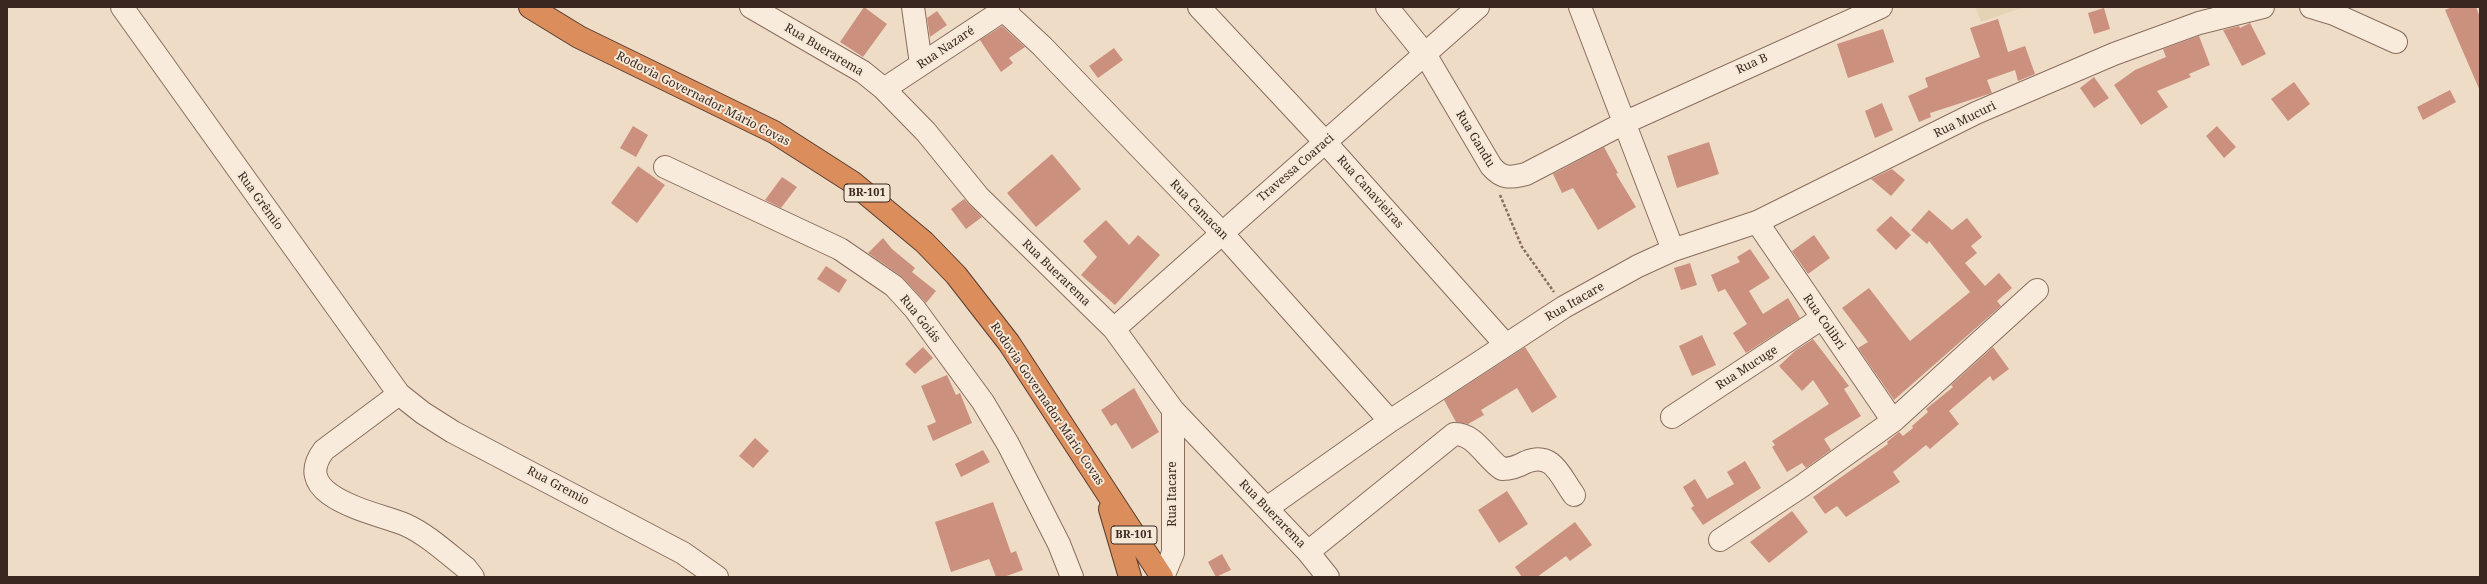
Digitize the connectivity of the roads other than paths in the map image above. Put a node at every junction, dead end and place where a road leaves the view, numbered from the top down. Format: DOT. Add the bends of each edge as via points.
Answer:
graph roads {
  1 [pos="122,7"];
  2 [pos="530,7"];
  3 [pos="751,7"];
  4 [pos="913,7"];
  5 [pos="1199,7"];
  6 [pos="1388,7"];
  7 [pos="1478,7"];
  8 [pos="1580,7"];
  9 [pos="1881,7"];
  10 [pos="2263,7"];
  11 [pos="2311,7"];
  12 [pos="1004,8"];
  13 [pos="1840,15"];
  14 [pos="2396,42"];
  15 [pos="1425,54"];
  16 [pos="921,64"];
  17 [pos="884,89"];
  18 [pos="1624,123"];
  19 [pos="1326,142"];
  20 [pos="665,167"];
  21 [pos="1757,222"];
  22 [pos="1222,233"];
  23 [pos="1673,250"];
  24 [pos="2037,290"];
  25 [pos="1822,318"];
  26 [pos="1114,329"];
  27 [pos="1506,345"];
  28 [pos="399,394"];
  29 [pos="1173,410"];
  30 [pos="1672,417"];
  31 [pos="1893,420"];
  32 [pos="1390,421"];
  33 [pos="1106,493"];
  34 [pos="1574,495"];
  35 [pos="1267,508"];
  36 [pos="1720,540"];
  37 [pos="1308,552"];
  38 [pos="473,577"];
  39 [pos="718,577"];
  40 [pos="1072,577"];
  41 [pos="1130,577"];
  42 [pos="1162,577"];
  43 [pos="1328,577"];
  1 -- 28 [label="street, Rua Grêmio"];
  2 -- 33 [label="highway, Rodovia Governador Mário Covas / BR-101" via="579,37 774,132 852,182 892,214 956,275 992,321"];
  3 -- 17 [label="street, Rua Buerarema" via="863,72"];
  4 -- 16 [label="street"];
  5 -- 19 [label="street, Rua Canavieiras"];
  6 -- 15 [label="street, Rua Gandu"];
  7 -- 15 [label="street, Travessa Coaraci"];
  8 -- 18 [label="street"];
  9 -- 13 [label="street, Rua B"];
  10 -- 21 [label="street, Rua Mucuri" via="2199,23 2114,54 1976,113"];
  11 -- 14 [label="street" via="2334,14"];
  12 -- 16 [label="street, Rua Nazaré"];
  12 -- 22 [label="street, Rua Camacan"];
  13 -- 18 [label="street, Rua B"];
  15 -- 18 [label="street, Rua Gandu" via="1491,166 1504,177 1526,174"];
  15 -- 19 [label="street, Travessa Coaraci"];
  16 -- 17 [label="street, Rua Nazaré"];
  17 -- 26 [label="street, Rua Buerarema" via="926,132 978,196"];
  18 -- 23 [label="street"];
  19 -- 22 [label="street, Travessa Coaraci"];
  19 -- 27 [label="street, Rua Canavieiras"];
  20 -- 40 [label="street, Rua Goiás" via="840,249 894,286 915,309 983,402 1008,444 1059,544"];
  21 -- 23 [label="street, Rua Mucuri"];
  21 -- 25 [label="street, Rua Colibri"];
  22 -- 26 [label="street, Travessa Coaraci"];
  22 -- 32 [label="street, Rua Camacan"];
  23 -- 27 [label="street, Rua Itacare" via="1564,307"];
  24 -- 31 [label="street"];
  25 -- 30 [label="street, Rua Mucuge"];
  25 -- 31 [label="street, Rua Colibri"];
  26 -- 29 [label="street, Rua Buerarema"];
  27 -- 32 [label="street, Rua Itacare"];
  28 -- 38 [label="street" via="324,450 314,468 317,478 324,488 346,505 407,526 466,568"];
  28 -- 39 [label="street, Rua Gremio" via="453,432 683,553"];
  29 -- 35 [label="street, Rua Buerarema"];
  29 -- 42 [label="street, Rua Itacare" via="1173,553"];
  31 -- 36 [label="street" via="1802,486"];
  32 -- 35 [label="street, Rua Itacare"];
  33 -- 41 [label="highway"];
  33 -- 42 [label="highway, Rodovia Governador Mário Covas / BR-101"];
  34 -- 37 [label="street" via="1550,462 1544,458 1502,469 1472,440 1462,433 1454,434"];
  35 -- 37 [label="street, Rua Buerarema"];
  37 -- 43 [label="street, Rua Buerarema"];
}
